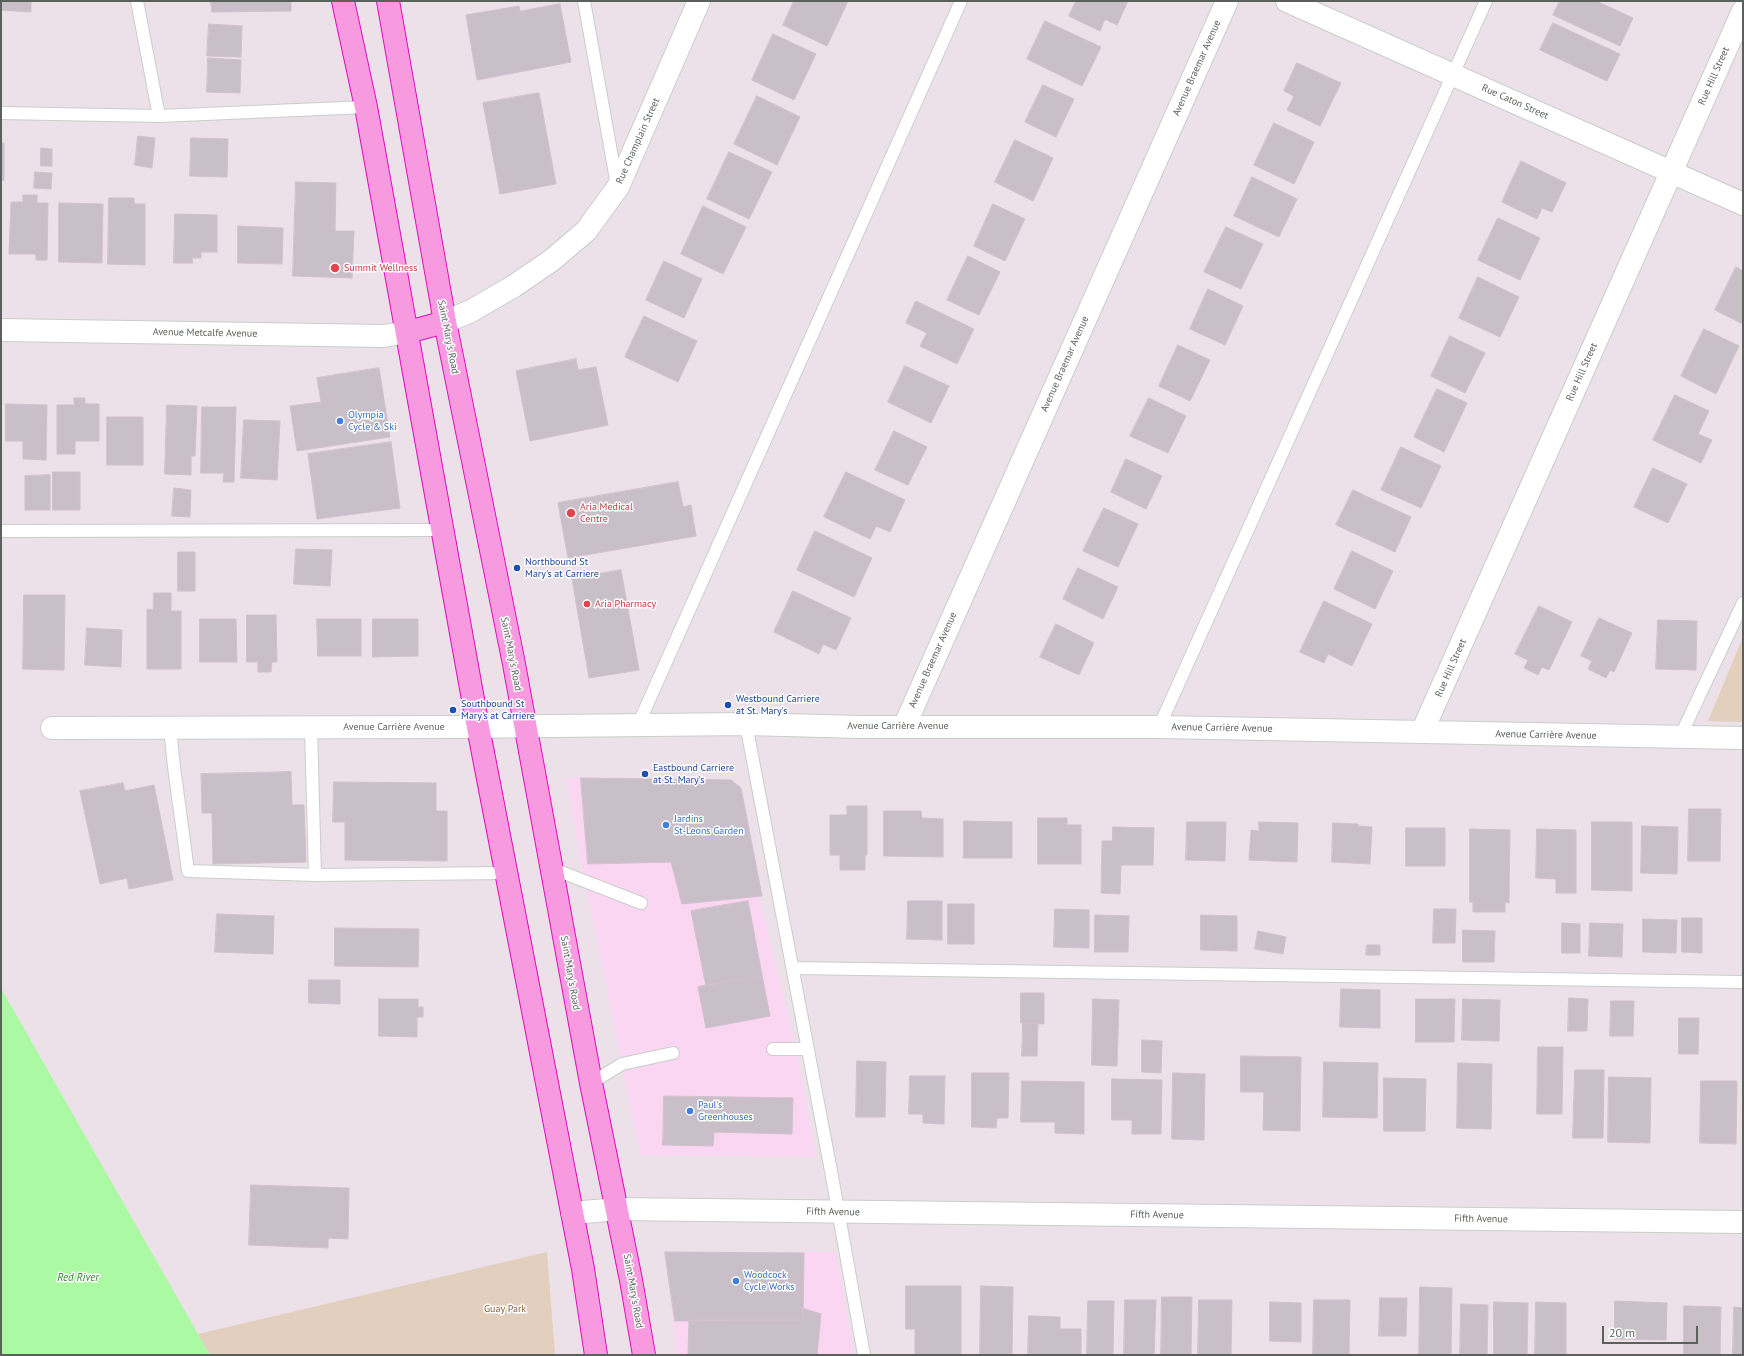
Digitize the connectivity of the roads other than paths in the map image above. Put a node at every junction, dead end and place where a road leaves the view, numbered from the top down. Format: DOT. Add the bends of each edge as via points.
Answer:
graph roads {
  1 [pos="137,1"];
  2 [pos="343,1"];
  3 [pos="388,1"];
  4 [pos="584,1"];
  5 [pos="699,1"];
  6 [pos="961,1"];
  7 [pos="1227,1"];
  8 [pos="1287,1"];
  9 [pos="1486,1"];
  10 [pos="1743,11"];
  11 [pos="1453,75"];
  12 [pos="366,107"];
  13 [pos="1,113"];
  14 [pos="159,116"];
  15 [pos="1671,172"];
  16 [pos="618,188"];
  17 [pos="1743,204"];
  18 [pos="445,322"];
  19 [pos="1,330"];
  20 [pos="408,332"];
  21 [pos="441,530"];
  22 [pos="1,531"];
  23 [pos="1743,603"];
  24 [pos="746,724"];
  25 [pos="525,725"];
  26 [pos="638,725"];
  27 [pos="478,727"];
  28 [pos="904,727"];
  29 [pos="1159,727"];
  30 [pos="52,728"];
  31 [pos="170,728"];
  32 [pos="311,728"];
  33 [pos="1422,732"];
  34 [pos="1680,737"];
  35 [pos="1743,738"];
  36 [pos="551,868"];
  37 [pos="506,873"];
  38 [pos="315,875"];
  39 [pos="641,903"];
  40 [pos="793,968"];
  41 [pos="1743,982"];
  42 [pos="774,1049"];
  43 [pos="808,1049"];
  44 [pos="673,1053"];
  45 [pos="591,1083"];
  46 [pos="618,1209"];
  47 [pos="839,1212"];
  48 [pos="572,1213"];
  49 [pos="1743,1222"];
  50 [pos="596,1355"];
  51 [pos="644,1355"];
  52 [pos="864,1355"];
  1 -- 14 [label="lane"];
  2 -- 12 [label="highway"];
  3 -- 18 [label="highway, Saint Mary's Road"];
  4 -- 16 [label="lane"];
  5 -- 16 [label="street, Rue Champlain Street"];
  6 -- 26 [label="lane"];
  7 -- 28 [label="street, Avenue Braemar Avenue"];
  8 -- 11 [label="street, Rue Caton Street"];
  9 -- 11 [label="lane"];
  10 -- 15 [label="street, Rue Hill Street"];
  11 -- 15 [label="street, Rue Caton Street"];
  11 -- 29 [label="lane"];
  12 -- 14 [label="lane"];
  12 -- 20 [label="highway"];
  13 -- 14 [label="lane"];
  15 -- 17 [label="street, Rue Caton Street"];
  15 -- 33 [label="street, Rue Hill Street"];
  16 -- 18 [label="street, Rue Champlain Street" via="586,231 552,260 483,304"];
  18 -- 20 [label="highway"];
  18 -- 25 [label="highway, Saint Mary's Road"];
  19 -- 20 [label="street, Avenue Metcalfe Avenue" via="384,336"];
  20 -- 21 [label="highway"];
  21 -- 22 [label="lane"];
  21 -- 27 [label="highway"];
  23 -- 34 [label="lane"];
  24 -- 26 [label="street, Avenue Carrière Avenue"];
  24 -- 28 [label="street, Avenue Carrière Avenue"];
  24 -- 40 [label="lane"];
  25 -- 26 [label="street, Avenue Carrière Avenue"];
  25 -- 27 [label="street, Avenue Carrière Avenue"];
  25 -- 36 [label="highway, Saint Mary's Road"];
  27 -- 32 [label="street, Avenue Carrière Avenue"];
  27 -- 37 [label="highway"];
  28 -- 29 [label="street, Avenue Carrière Avenue"];
  29 -- 33 [label="street, Avenue Carrière Avenue"];
  30 -- 31 [label="street, Avenue Carrière Avenue"];
  31 -- 32 [label="street, Avenue Carrière Avenue"];
  31 -- 38 [label="lane" via="188,871"];
  32 -- 38 [label="lane"];
  33 -- 34 [label="street, Avenue Carrière Avenue"];
  34 -- 35 [label="street, Avenue Carrière Avenue"];
  36 -- 39 [label="lane"];
  36 -- 45 [label="highway, Saint Mary's Road"];
  37 -- 38 [label="lane"];
  37 -- 48 [label="highway"];
  40 -- 41 [label="lane"];
  40 -- 43 [label="lane"];
  42 -- 43 [label="lane"];
  43 -- 47 [label="lane"];
  44 -- 45 [label="lane" via="622,1064"];
  45 -- 46 [label="highway, Saint Mary's Road"];
  46 -- 47 [label="street, Fifth Avenue"];
  46 -- 48 [label="street, Fifth Avenue"];
  46 -- 51 [label="highway, Saint Mary's Road"];
  47 -- 49 [label="street, Fifth Avenue"];
  47 -- 52 [label="lane"];
  48 -- 50 [label="highway"];
}
